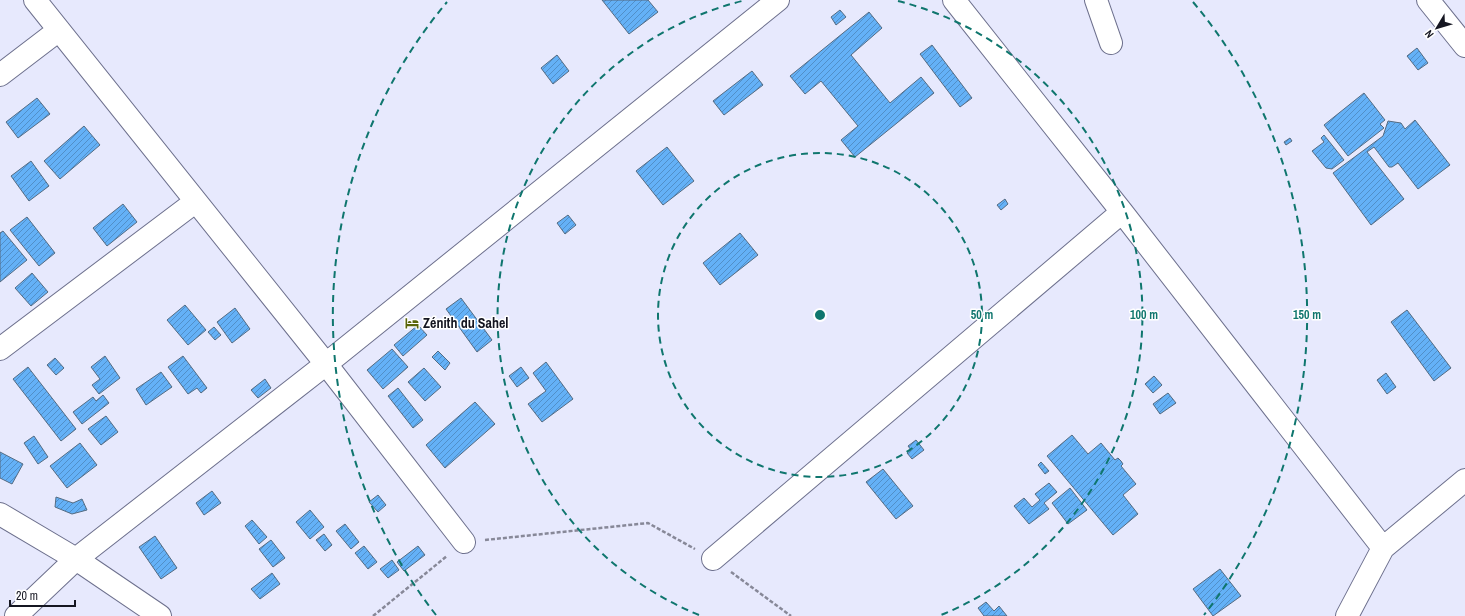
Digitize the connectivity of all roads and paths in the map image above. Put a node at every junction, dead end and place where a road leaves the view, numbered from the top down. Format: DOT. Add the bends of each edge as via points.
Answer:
graph roads {
  1 [pos="35,0"];
  2 [pos="778,0"];
  3 [pos="954,0"];
  4 [pos="1096,0"];
  5 [pos="1428,0"];
  6 [pos="59,30"];
  7 [pos="1111,43"];
  8 [pos="1465,46"];
  9 [pos="0,75"];
  10 [pos="195,202"];
  11 [pos="1122,212"];
  12 [pos="0,349"];
  13 [pos="326,364"];
  14 [pos="1465,480"];
  15 [pos="0,514"];
  16 [pos="464,542"];
  17 [pos="1383,548"];
  18 [pos="76,559"];
  19 [pos="713,559"];
  20 [pos="16,616"];
  21 [pos="160,616"];
  22 [pos="373,616"];
  23 [pos="791,616"];
  24 [pos="1347,616"];
  1 -- 6 [label="street"];
  2 -- 13 [label="street"];
  3 -- 11 [label="street"];
  4 -- 7 [label="street"];
  5 -- 8 [label="street"];
  6 -- 9 [label="street"];
  6 -- 10 [label="street"];
  10 -- 12 [label="street"];
  10 -- 13 [label="street"];
  11 -- 17 [label="street"];
  11 -- 19 [label="street"];
  13 -- 16 [label="street"];
  13 -- 18 [label="street"];
  14 -- 17 [label="street"];
  15 -- 18 [label="street"];
  16 -- 19 [label="path" via="648,523"];
  16 -- 22 [label="path"];
  17 -- 24 [label="street"];
  18 -- 20 [label="street"];
  18 -- 21 [label="street"];
  19 -- 23 [label="path"];
}
